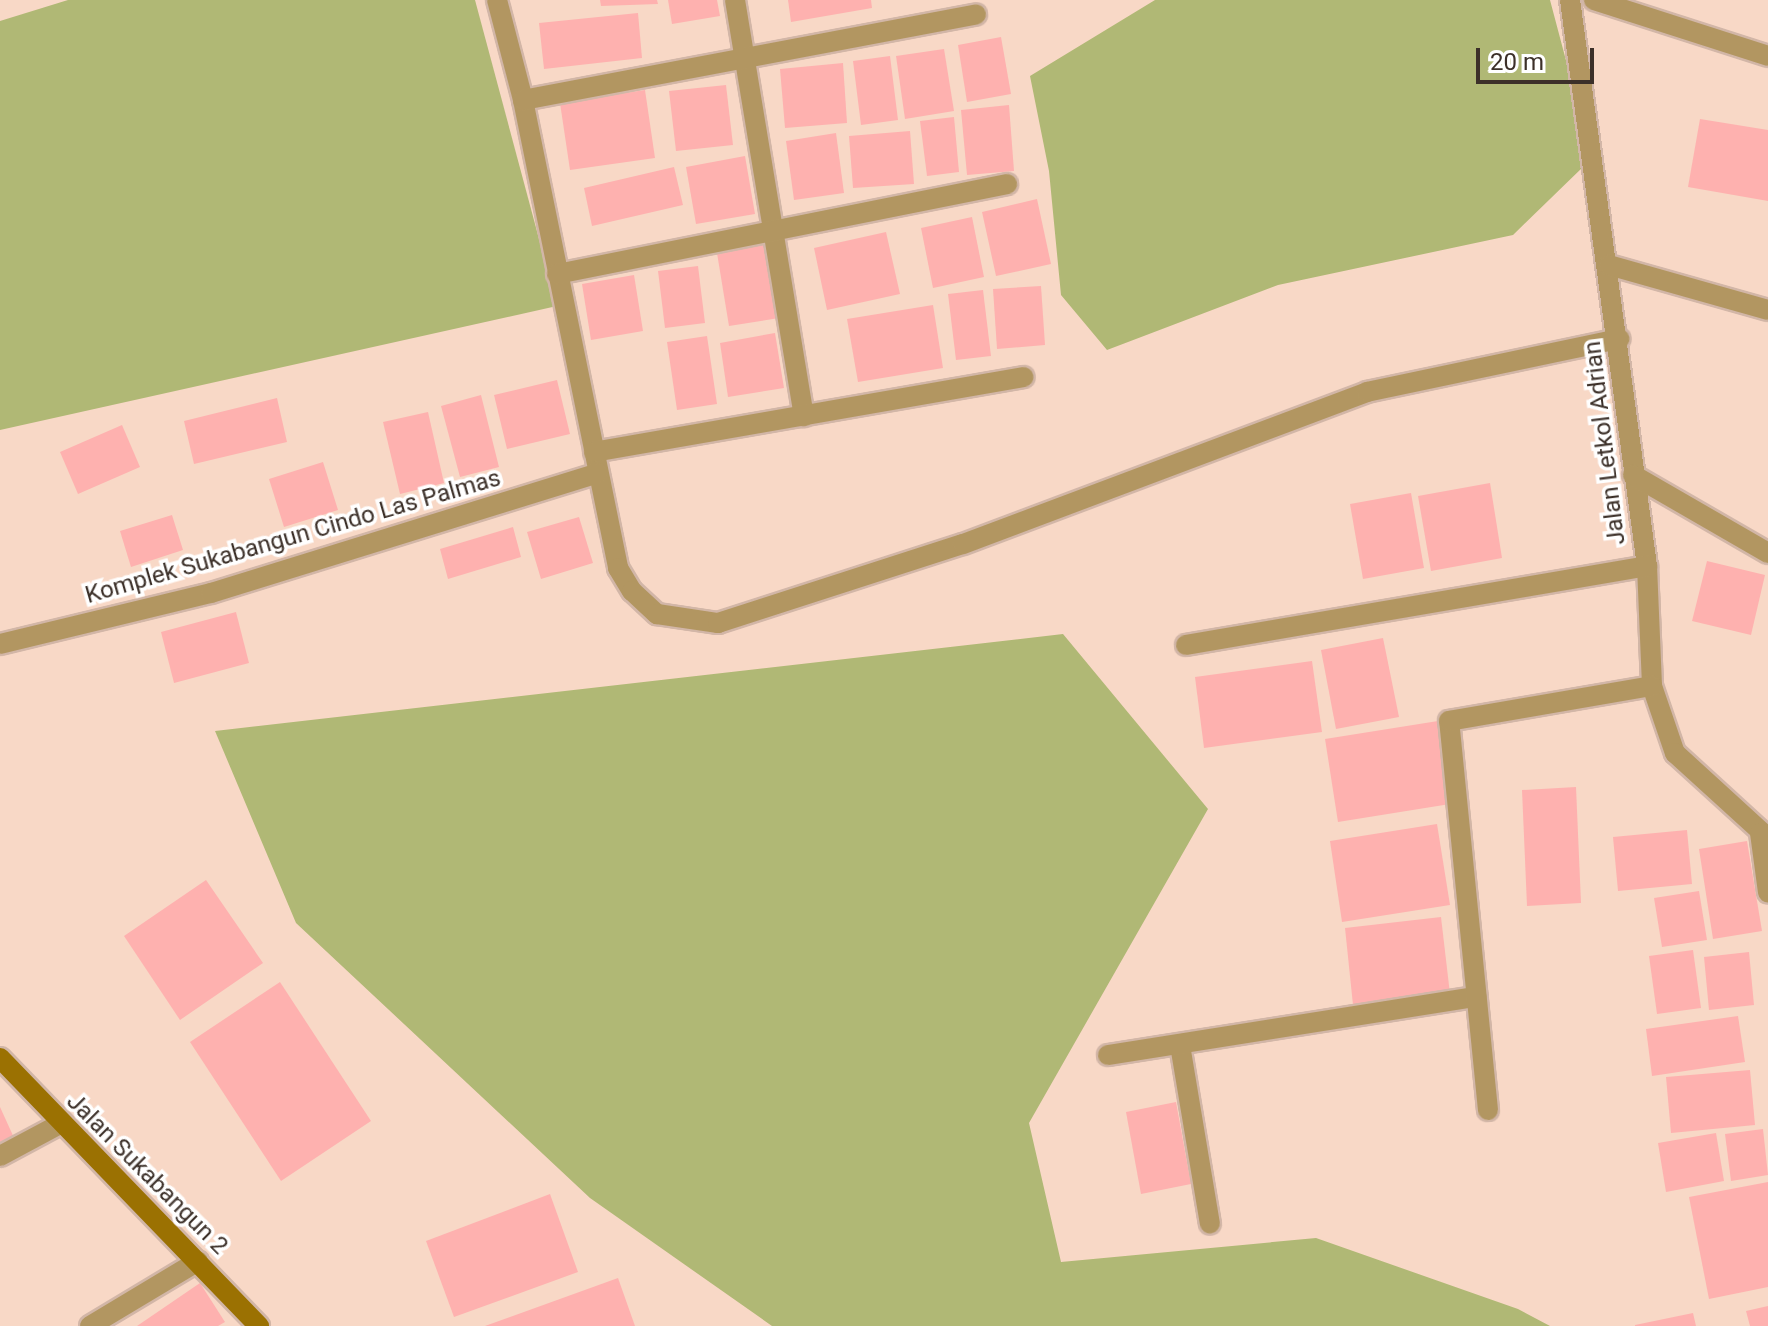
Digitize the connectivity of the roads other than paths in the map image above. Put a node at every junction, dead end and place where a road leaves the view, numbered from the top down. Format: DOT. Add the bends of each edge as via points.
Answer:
graph roads {
  1 [pos="497,0"];
  2 [pos="735,0"];
  3 [pos="1570,0"];
  4 [pos="1594,0"];
  5 [pos="976,14"];
  6 [pos="744,56"];
  7 [pos="1768,56"];
  8 [pos="523,100"];
  9 [pos="1007,184"];
  10 [pos="773,231"];
  11 [pos="1609,265"];
  12 [pos="557,274"];
  13 [pos="1768,310"];
  14 [pos="1619,339"];
  15 [pos="1023,377"];
  16 [pos="804,416"];
  17 [pos="594,452"];
  18 [pos="598,473"];
  19 [pos="1633,475"];
  20 [pos="1768,553"];
  21 [pos="1647,566"];
  22 [pos="0,644"];
  23 [pos="1186,645"];
  24 [pos="1652,686"];
  25 [pos="1764,836"];
  26 [pos="1768,892"];
  27 [pos="1476,997"];
  28 [pos="1180,1045"];
  29 [pos="1108,1055"];
  30 [pos="0,1058"];
  31 [pos="1488,1110"];
  32 [pos="60,1124"];
  33 [pos="0,1156"];
  34 [pos="1210,1224"];
  35 [pos="198,1261"];
  36 [pos="90,1326"];
  37 [pos="259,1326"];
  1 -- 8 [label="street"];
  2 -- 6 [label="street"];
  3 -- 11 [label="street, Jalan Letkol Adrian"];
  4 -- 7 [label="street"];
  5 -- 6 [label="street"];
  6 -- 8 [label="street"];
  6 -- 10 [label="street"];
  8 -- 12 [label="street"];
  9 -- 10 [label="street"];
  10 -- 12 [label="street"];
  10 -- 16 [label="street"];
  11 -- 13 [label="street"];
  11 -- 14 [label="street, Jalan Letkol Adrian"];
  12 -- 17 [label="street"];
  14 -- 18 [label="street" via="1367,392 963,544 718,623 657,614 632,591 618,568"];
  14 -- 19 [label="street, Jalan Letkol Adrian"];
  15 -- 16 [label="street"];
  16 -- 17 [label="street"];
  17 -- 18 [label="street"];
  18 -- 22 [label="street, Komplek Sukabangun Cindo Las Palmas" via="211,593"];
  19 -- 20 [label="street"];
  19 -- 21 [label="street, Jalan Letkol Adrian"];
  21 -- 23 [label="street"];
  21 -- 24 [label="street, Jalan Letkol Adrian"];
  24 -- 25 [label="street, Jalan Letkol Adrian" via="1675,753"];
  24 -- 27 [label="street" via="1449,721"];
  25 -- 26 [label="street"];
  27 -- 28 [label="street"];
  27 -- 31 [label="street"];
  28 -- 29 [label="street"];
  28 -- 34 [label="street"];
  30 -- 32 [label="street, Jalan Sukabangun 2"];
  32 -- 33 [label="street"];
  32 -- 35 [label="street, Jalan Sukabangun 2"];
  35 -- 36 [label="street"];
  35 -- 37 [label="street, Jalan Sukabangun 2"];
}
